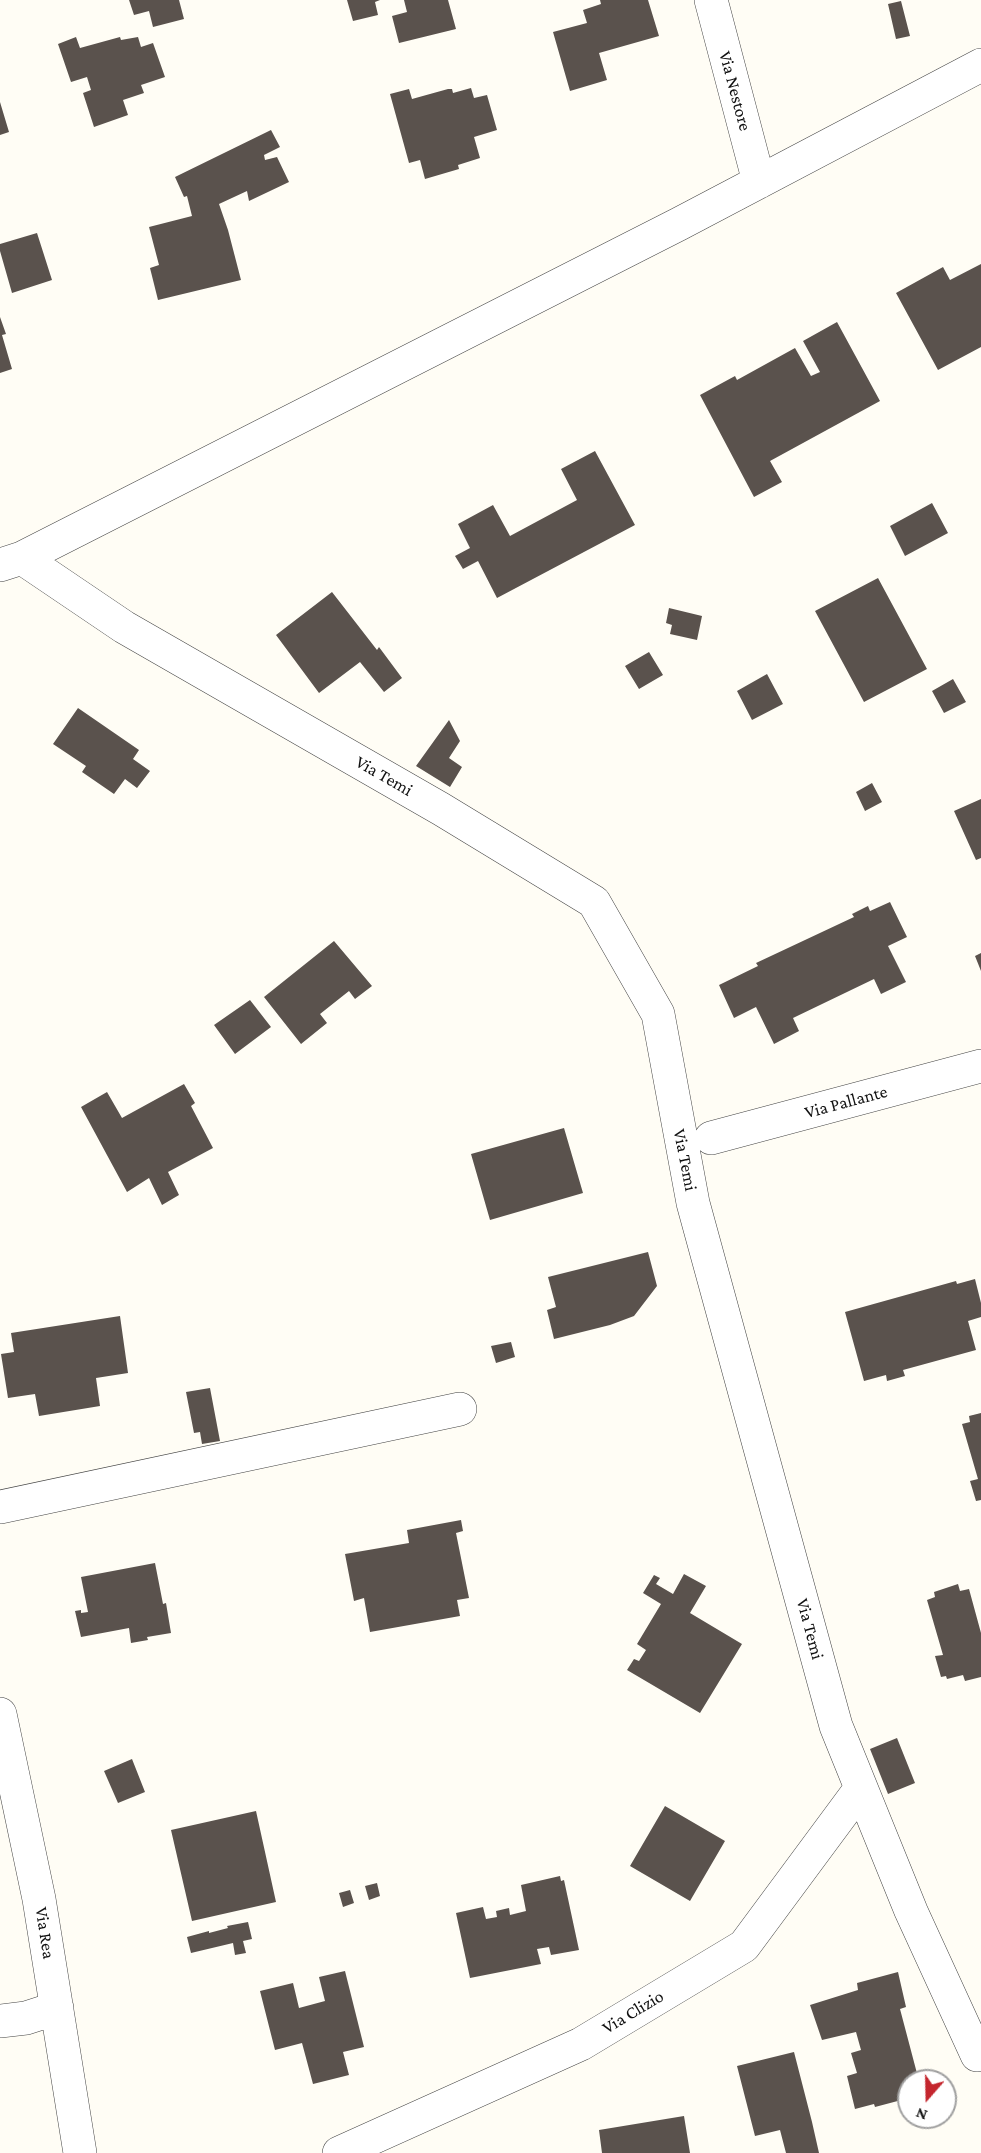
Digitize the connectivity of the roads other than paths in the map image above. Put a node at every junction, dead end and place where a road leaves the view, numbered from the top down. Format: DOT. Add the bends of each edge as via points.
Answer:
graph roads {
  1 [pos="711,0"];
  2 [pos="981,65"];
  3 [pos="759,182"];
  4 [pos="11,562"];
  5 [pos="981,1066"];
  6 [pos="711,1138"];
  7 [pos="460,1409"];
  8 [pos="0,1507"];
  9 [pos="0,1714"];
  10 [pos="861,1788"];
  11 [pos="57,2008"];
  12 [pos="0,2021"];
  13 [pos="977,2055"];
  14 [pos="81,2153"];
  15 [pos="339,2153"];
  1 -- 3 [label="street, Via Nestore"];
  2 -- 3 [label="street"];
  3 -- 4 [label="street"];
  4 -- 10 [label="street, Via Temi" via="441,809 594,902 658,1014 693,1203 836,1726"];
  5 -- 6 [label="street, Via Pallante"];
  7 -- 8 [label="street"];
  9 -- 11 [label="street, Via Rea" via="39,1899"];
  10 -- 13 [label="street, Via Temi" via="911,1911"];
  10 -- 15 [label="street, Via Clizio" via="744,1946 581,2044"];
  11 -- 12 [label="street"];
  11 -- 14 [label="street, Via Rea"];
}
